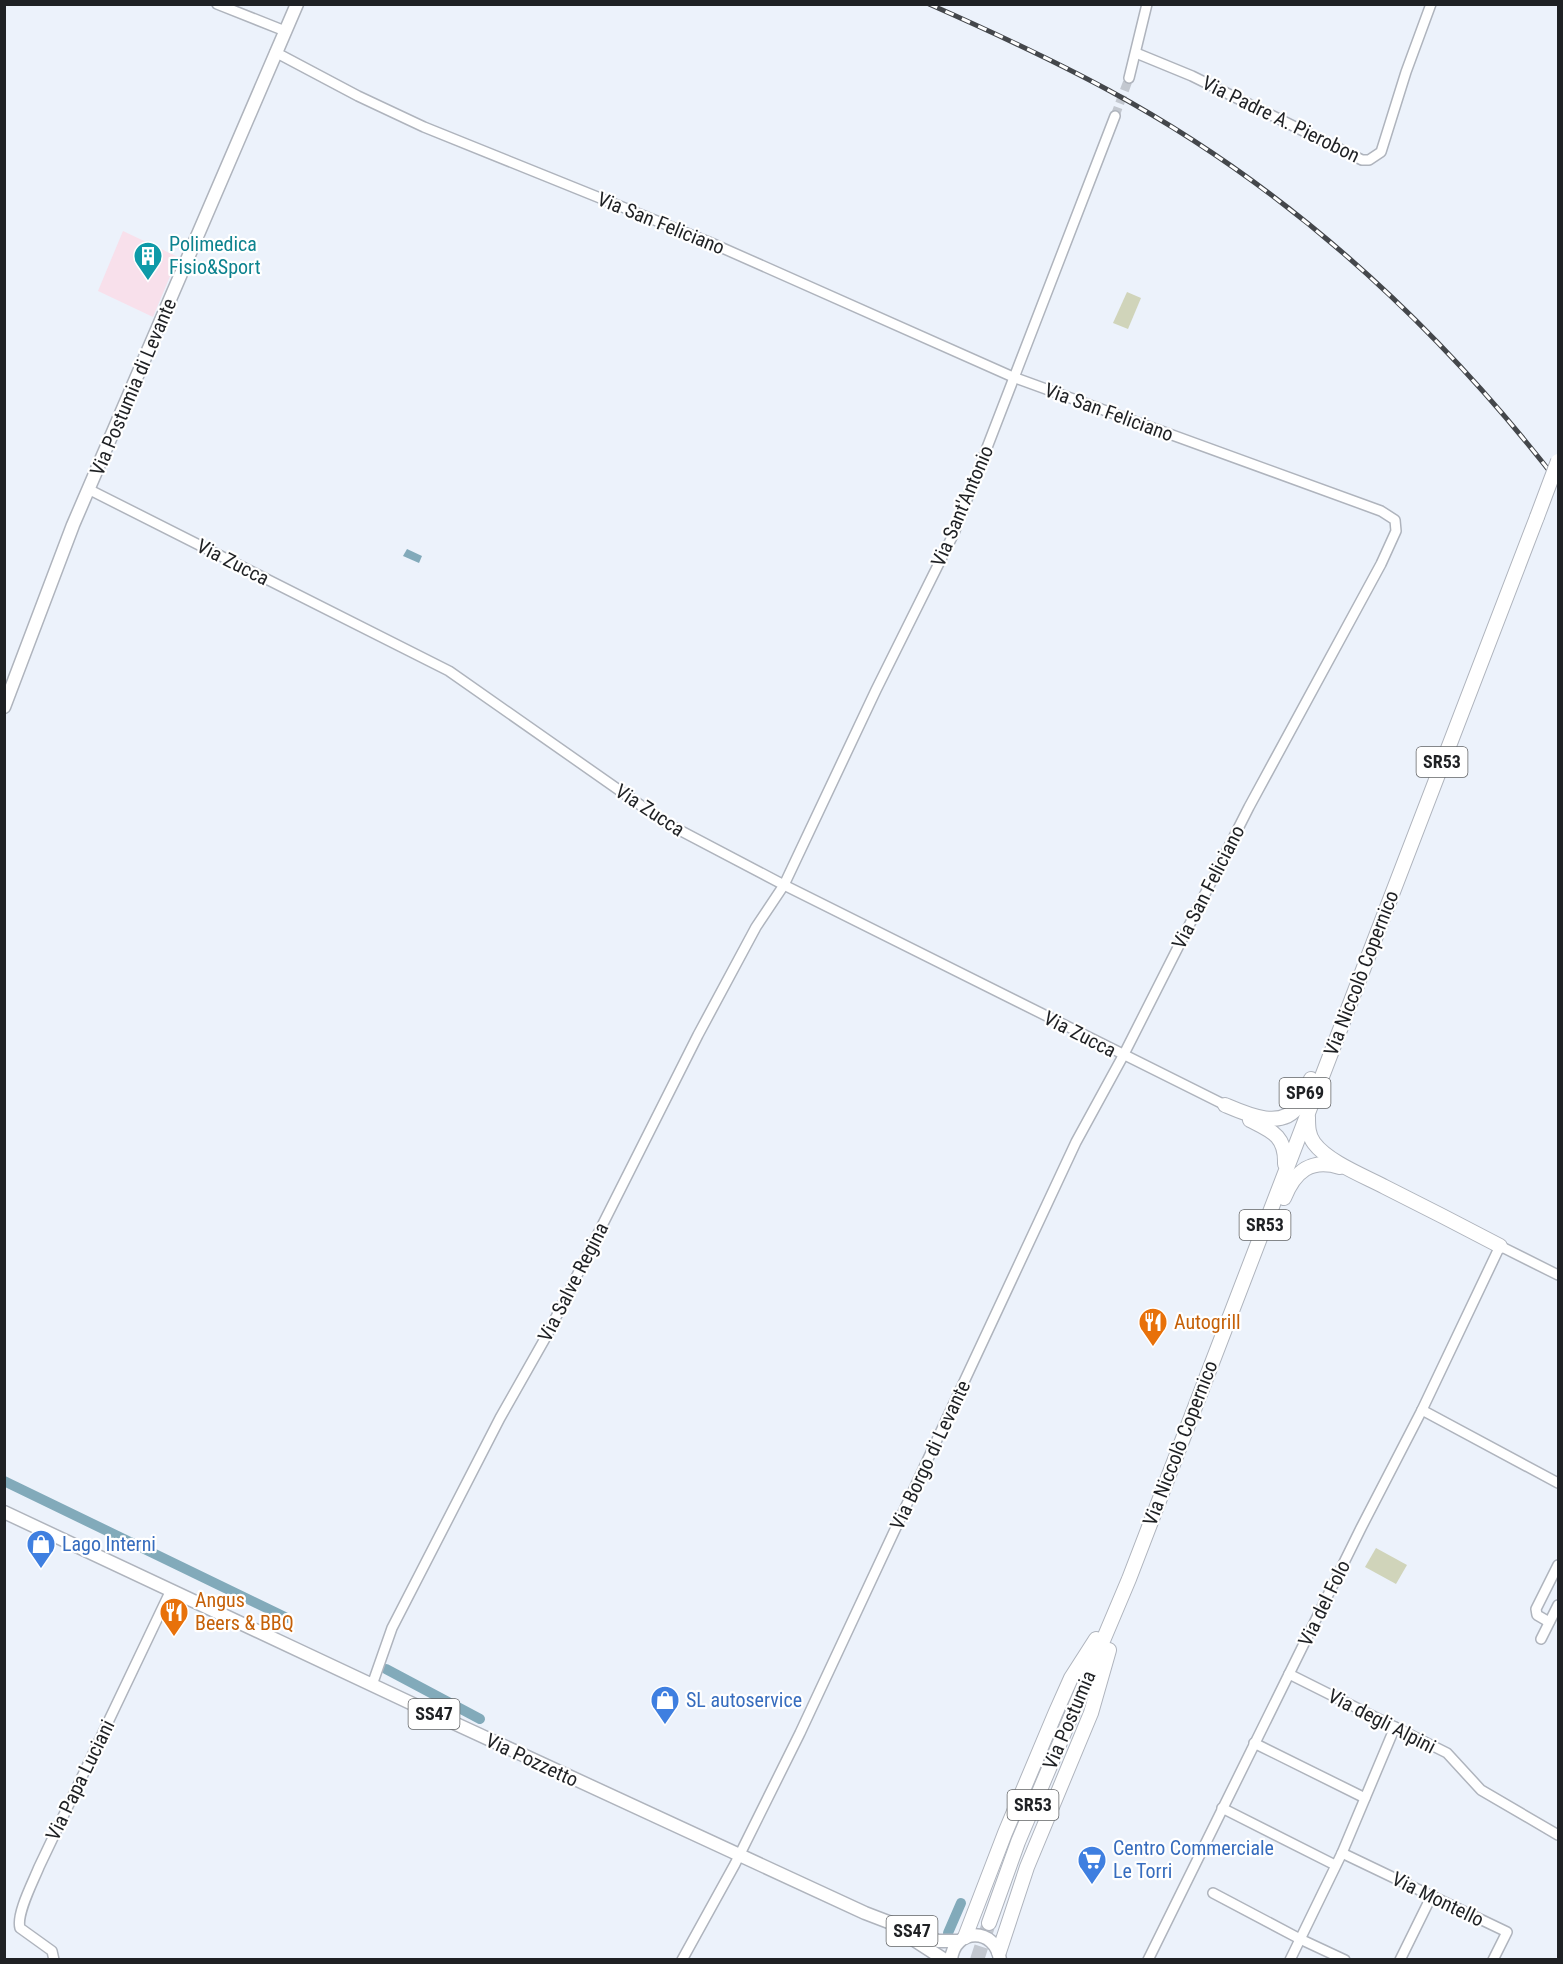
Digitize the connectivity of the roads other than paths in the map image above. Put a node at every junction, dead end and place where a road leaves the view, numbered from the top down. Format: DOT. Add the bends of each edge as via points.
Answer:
graph roads {
  1 [pos="218,4"];
  2 [pos="297,4"];
  3 [pos="1147,4"];
  4 [pos="1431,4"];
  5 [pos="285,31"];
  6 [pos="275,52"];
  7 [pos="1136,53"];
  8 [pos="1129,78"];
  9 [pos="1114,116"];
  10 [pos="1013,377"];
  11 [pos="1558,461"];
  12 [pos="90,490"];
  13 [pos="4,707"];
  14 [pos="784,885"];
  15 [pos="1348,1008"];
  16 [pos="1123,1056"];
  17 [pos="1225,1105"];
  18 [pos="1308,1112"];
  19 [pos="1354,1171"];
  20 [pos="1283,1178"];
  21 [pos="1500,1246"];
  22 [pos="1247,1272"];
  23 [pos="1558,1275"];
  24 [pos="1422,1410"];
  25 [pos="1558,1483"];
  26 [pos="4,1512"];
  27 [pos="1139,1551"];
  28 [pos="1558,1565"];
  29 [pos="1129,1579"];
  30 [pos="171,1590"];
  31 [pos="1558,1605"];
  32 [pos="1549,1622"];
  33 [pos="1541,1638"];
  34 [pos="1289,1674"];
  35 [pos="372,1685"];
  36 [pos="1395,1727"];
  37 [pos="1254,1743"];
  38 [pos="1365,1798"];
  39 [pos="1222,1808"];
  40 [pos="1558,1835"];
  41 [pos="1342,1853"];
  42 [pos="739,1855"];
  43 [pos="1335,1865"];
  44 [pos="1213,1893"];
  45 [pos="1432,1895"];
  46 [pos="865,1913"];
  47 [pos="989,1923"];
  48 [pos="962,1939"];
  49 [pos="1300,1939"];
  50 [pos="999,1956"];
  51 [pos="54,1959"];
  52 [pos="682,1959"];
  53 [pos="945,1959"];
  54 [pos="951,1959"];
  55 [pos="1148,1959"];
  56 [pos="1290,1959"];
  57 [pos="1345,1959"];
  58 [pos="1400,1959"];
  59 [pos="1493,1959"];
  1 -- 5 [label="street"];
  2 -- 5 [label="main road, Via Postumia di Levante"];
  3 -- 7 [label="street"];
  4 -- 7 [label="street, Via Padre A. Pierobon" via="1380,152 1369,160 1354,157"];
  5 -- 6 [label="main road, Via Postumia di Levante"];
  6 -- 10 [label="street, Via San Feliciano" via="424,127 709,242"];
  6 -- 12 [label="main road, Via Postumia di Levante"];
  7 -- 8 [label="street"];
  9 -- 10 [label="street, Via Sant'Antonio"];
  10 -- 14 [label="street, Via Sant'Antonio" via="954,533"];
  10 -- 16 [label="street, Via San Feliciano" via="1381,511 1395,520 1396,531 1381,564 1249,807"];
  11 -- 15 [label="highway, Via Niccolò Copernico / SR53, bridge"];
  12 -- 13 [label="main road, Via Postumia di Levante"];
  12 -- 14 [label="street, Via Zucca / SP69" via="449,671 666,823"];
  14 -- 16 [label="street, Via Zucca / SP69"];
  14 -- 35 [label="street, Via Salve Regina" via="756,927 698,1035 547,1335 472,1472 392,1628"];
  15 -- 17 [label="highway, SP69" via="1292,1113 1285,1117 1254,1117"];
  15 -- 18 [label="highway, Via Niccolò Copernico / SR53"];
  16 -- 17 [label="street, Via Zucca / SP69"];
  16 -- 42 [label="street, Via Borgo di Levante" via="1076,1142 801,1733"];
  17 -- 20 [label="highway, SP69" via="1279,1138 1285,1151"];
  18 -- 19 [label="highway, SP69" via="1309,1133 1315,1145"];
  18 -- 20 [label="highway, Via Niccolò Copernico / SR53"];
  19 -- 21 [label="highway, SP69"];
  19 -- 22 [label="highway, SP69" via="1322,1163 1301,1171 1289,1186 1270,1234"];
  20 -- 22 [label="highway, Via Niccolò Copernico / SR53"];
  21 -- 23 [label="street, SP69"];
  21 -- 24 [label="street, Via del Folo"];
  22 -- 27 [label="highway, Via Niccolò Copernico / SR53"];
  24 -- 25 [label="street"];
  24 -- 34 [label="street, Via del Folo"];
  26 -- 30 [label="main road, Via Pozzetto / SS47"];
  27 -- 29 [label="highway, Via Postumia / SR53"];
  28 -- 32 [label="street" via="1535,1613"];
  29 -- 47 [label="highway, Via Postumia / SR53" via="1018,1842"];
  29 -- 48 [label="highway" via="1071,1678"];
  29 -- 50 [label="highway" via="1091,1713 1027,1867"];
  30 -- 35 [label="main road, Via Pozzetto / SS47"];
  30 -- 51 [label="street, Via Papa Luciani" via="39,1867 21,1914 20,1928 52,1951"];
  31 -- 32 [label="street"];
  32 -- 33 [label="street"];
  34 -- 36 [label="street, Via degli Alpini"];
  34 -- 37 [label="street, Via del Folo"];
  35 -- 42 [label="main road, Via Pozzetto / SS47"];
  36 -- 38 [label="street"];
  36 -- 40 [label="street, Via degli Alpini" via="1447,1753 1481,1790"];
  37 -- 38 [label="street"];
  37 -- 39 [label="street, Via del Folo"];
  38 -- 41 [label="street"];
  39 -- 43 [label="street"];
  39 -- 55 [label="street, Via del Folo"];
  41 -- 43 [label="street"];
  41 -- 45 [label="street, Via Montello"];
  42 -- 46 [label="main road, Via Pozzetto / SS47"];
  42 -- 52 [label="street, Via Borgo di Levante"];
  43 -- 49 [label="street"];
  44 -- 49 [label="street"];
  45 -- 58 [label="street"];
  45 -- 59 [label="street, Via Montello" via="1507,1932"];
  46 -- 48 [label="main road, Via Pozzetto / SS47" via="938,1941"];
  46 -- 53 [label="main road, Via Pozzetto / SS47"];
  48 -- 50 [label="main road, SS47" via="971,1935 985,1937 991,1940"];
  48 -- 54 [label="main road, SS47"];
  49 -- 56 [label="street"];
  49 -- 57 [label="street"];
}
